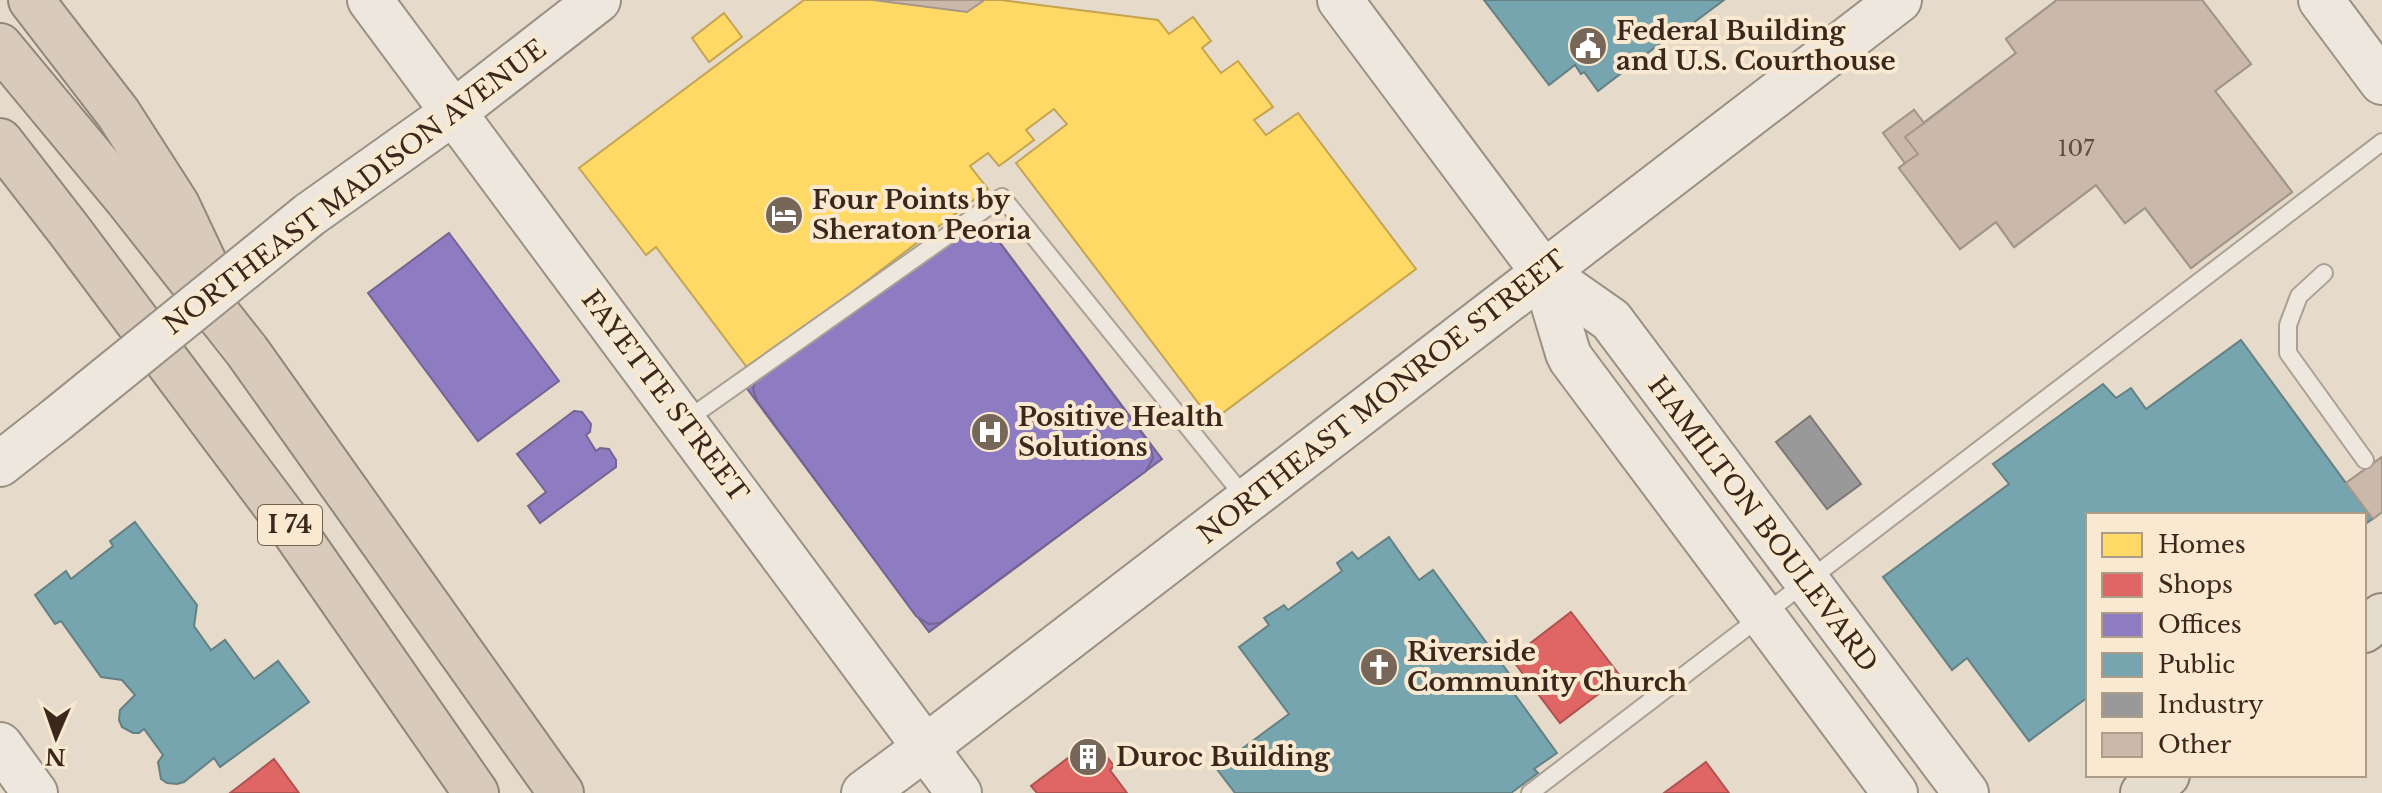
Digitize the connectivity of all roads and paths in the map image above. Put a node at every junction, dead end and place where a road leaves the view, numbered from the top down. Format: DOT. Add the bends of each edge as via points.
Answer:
graph roads {
  1 [pos="31,0"];
  2 [pos="370,0"];
  3 [pos="598,0"];
  4 [pos="1340,0"];
  5 [pos="1899,0"];
  6 [pos="2321,0"];
  7 [pos="0,46"];
  8 [pos="2382,82"];
  9 [pos="454,112"];
  10 [pos="0,141"];
  11 [pos="2382,142"];
  12 [pos="0,157"];
  13 [pos="94,263"];
  14 [pos="1544,273"];
  15 [pos="2324,273"];
  16 [pos="247,351"];
  17 [pos="685,422"];
  18 [pos="2365,460"];
  19 [pos="0,464"];
  20 [pos="1247,501"];
  21 [pos="1807,583"];
  22 [pos="2382,616"];
  23 [pos="1762,617"];
  24 [pos="2366,628"];
  25 [pos="0,745"];
  26 [pos="926,747"];
  27 [pos="2164,777"];
  28 [pos="35,793"];
  29 [pos="476,793"];
  30 [pos="561,793"];
  31 [pos="864,793"];
  32 [pos="959,793"];
  33 [pos="1530,793"];
  34 [pos="1895,793"];
  35 [pos="1966,793"];
  36 [pos="2143,793"];
  1 -- 16 [label="highway" via="118,113 177,205"];
  2 -- 9 [label="street, FAYETTE STREET"];
  3 -- 9 [label="street, NORTHEAST MADISON AVENUE"];
  4 -- 14 [label="street, HAMILTON BOULEVARD"];
  5 -- 14 [label="street, NORTHEAST MONROE STREET"];
  6 -- 8 [label="street"];
  7 -- 16 [label="highway, I 74"];
  9 -- 17 [label="street, FAYETTE STREET"];
  9 -- 19 [label="street, NORTHEAST MADISON AVENUE, bridge" via="309,215"];
  10 -- 13 [label="highway, I 74"];
  11 -- 21 [label="lane"];
  12 -- 13 [label="highway"];
  13 -- 29 [label="highway, I 74" via="292,528"];
  14 -- 20 [label="street, NORTHEAST MONROE STREET"];
  14 -- 21 [label="street, HAMILTON BOULEVARD" via="1611,320"];
  14 -- 23 [label="street, HAMILTON BOULEVARD" via="1571,359"];
  15 -- 18 [label="lane" via="2299,296 2288,325 2288,353"];
  16 -- 30 [label="highway, I 74"];
  17 -- 20 [label="lane" via="1002,197"];
  17 -- 26 [label="street, FAYETTE STREET"];
  20 -- 26 [label="street, NORTHEAST MONROE STREET"];
  21 -- 23 [label="lane"];
  21 -- 35 [label="street, HAMILTON BOULEVARD"];
  22 -- 24 [label="main road"];
  23 -- 33 [label="lane"];
  23 -- 34 [label="street, HAMILTON BOULEVARD"];
  25 -- 28 [label="street"];
  26 -- 31 [label="street, NORTHEAST MONROE STREET"];
  26 -- 32 [label="street, FAYETTE STREET"];
  27 -- 36 [label="main road"];
}
